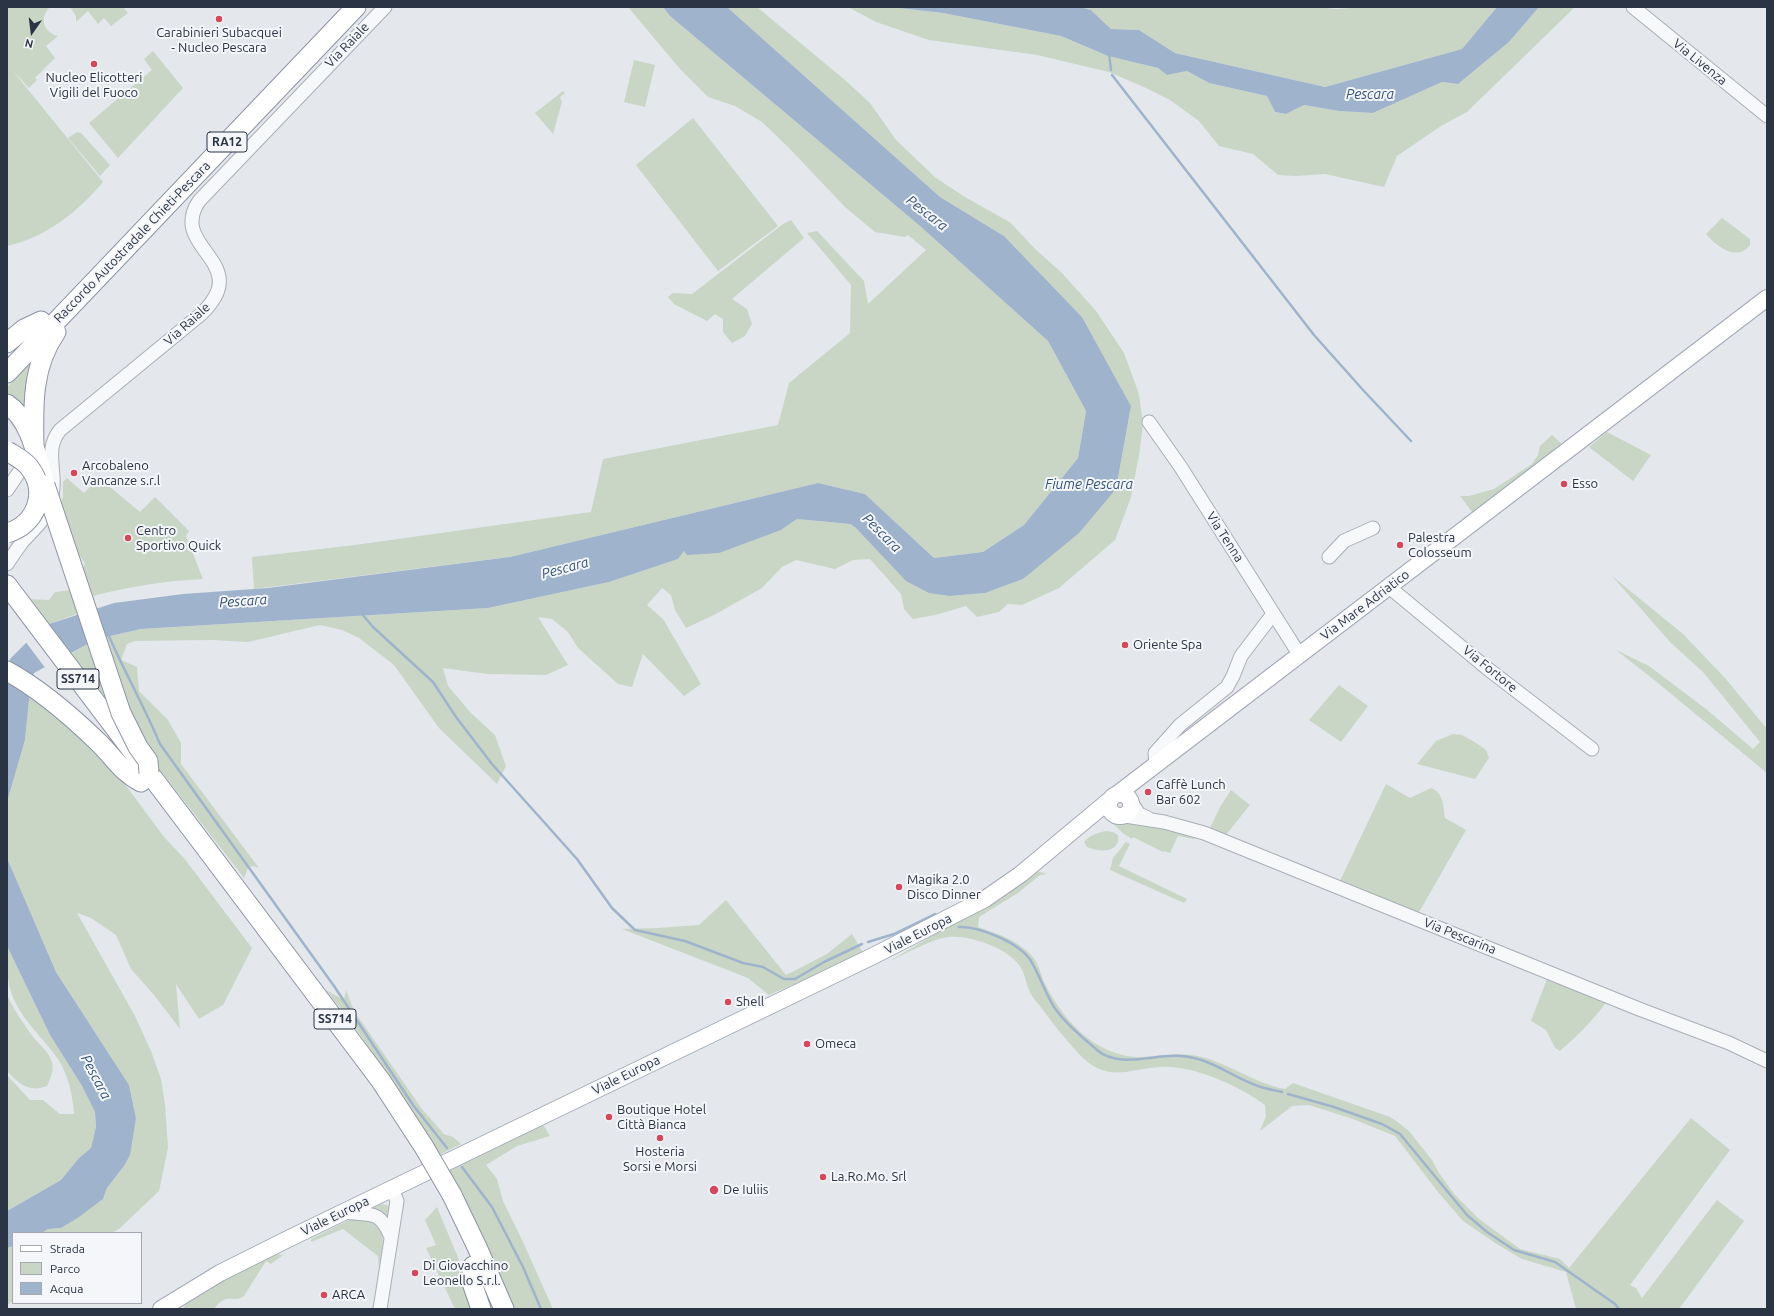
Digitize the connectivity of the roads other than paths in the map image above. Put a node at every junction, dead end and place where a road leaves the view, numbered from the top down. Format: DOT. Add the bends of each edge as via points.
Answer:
graph roads {
  1 [pos="341,7"];
  2 [pos="356,7"];
  3 [pos="385,7"];
  4 [pos="1634,7"];
  5 [pos="1767,116"];
  6 [pos="1767,298"];
  7 [pos="62,316"];
  8 [pos="41,321"];
  9 [pos="7,343"];
  10 [pos="7,357"];
  11 [pos="1670,367"];
  12 [pos="7,374"];
  13 [pos="7,404"];
  14 [pos="1630,404"];
  15 [pos="1149,422"];
  16 [pos="7,451"];
  17 [pos="30,454"];
  18 [pos="7,490"];
  19 [pos="7,528"];
  20 [pos="1373,528"];
  21 [pos="15,537"];
  22 [pos="1329,557"];
  23 [pos="7,564"];
  24 [pos="7,584"];
  25 [pos="1389,587"];
  26 [pos="7,605"];
  27 [pos="1273,614"];
  28 [pos="1299,654"];
  29 [pos="7,671"];
  30 [pos="1592,749"];
  31 [pos="1156,765"];
  32 [pos="145,778"];
  33 [pos="1122,805"];
  34 [pos="1767,1061"];
  35 [pos="392,1189"];
  36 [pos="446,1198"];
  37 [pos="342,1212"];
  38 [pos="391,1237"];
  39 [pos="473,1266"];
  40 [pos="161,1309"];
  41 [pos="380,1309"];
  42 [pos="481,1309"];
  43 [pos="491,1309"];
  44 [pos="504,1309"];
  1 -- 8 [label="highway, Raccordo Autostradale Chieti-Pescara / RA12"];
  2 -- 7 [label="highway, Raccordo Autostradale Chieti-Pescara / RA12"];
  3 -- 21 [label="street, Via Raiale" via="200,201 193,213 192,229 218,271 219,284 216,296 200,315 60,430 52,442 52,494 48,509 42,521"];
  4 -- 5 [label="street, Via Livenza"];
  6 -- 11 [label="main road, Via Mare Adriatico" via="1695,353 1682,354"];
  7 -- 12 [label="highway, Raccordo Autostradale Chieti-Pescara / RA12"];
  7 -- 17 [label="highway" via="59,328 44,352 36,375"];
  8 -- 9 [label="highway" via="24,329"];
  8 -- 10 [label="highway, Raccordo Autostradale Chieti-Pescara / RA12"];
  11 -- 14 [label="main road, Via Mare Adriatico"];
  11 -- 14 [label="main road, Via Mare Adriatico" via="1640,388"];
  13 -- 17 [label="highway" via="24,423"];
  14 -- 25 [label="main road, Via Mare Adriatico"];
  15 -- 27 [label="street, Via Tenna"];
  16 -- 21 [label="highway, bridge" via="29,467 39,487 35,510"];
  17 -- 18 [label="street"];
  17 -- 32 [label="highway, bridge" via="45,485 121,713 148,761"];
  19 -- 21 [label="street"];
  20 -- 22 [label="street" via="1344,541"];
  21 -- 23 [label="street, Via Raiale"];
  24 -- 32 [label="highway, SS714"];
  25 -- 28 [label="main road, Via Mare Adriatico"];
  25 -- 30 [label="street, Via Fortore" via="1488,669"];
  26 -- 32 [label="highway, SS714"];
  27 -- 28 [label="street, Via Tenna"];
  27 -- 31 [label="street" via="1241,656 1227,687 1180,725 1155,754"];
  28 -- 31 [label="main road, Via Mare Adriatico"];
  29 -- 32 [label="highway" via="36,690 87,731 129,776"];
  31 -- 33 [label="main road, Via Mare Adriatico" via="1138,778"];
  32 -- 36 [label="highway, SS714, bridge" via="381,1081 424,1146"];
  33 -- 34 [label="street, Via Pescarina" via="1151,820 1194,830 1224,841 1632,1007 1730,1043"];
  33 -- 35 [label="main road, Viale Europa" via="1080,824 1021,874 986,899"];
  35 -- 37 [label="main road, Viale Europa"];
  35 -- 38 [label="street" via="396,1201"];
  36 -- 39 [label="highway, SS714"];
  36 -- 44 [label="highway, SS714" via="477,1247"];
  37 -- 38 [label="street" via="374,1215 384,1222"];
  37 -- 40 [label="main road, Viale Europa" via="226,1270"];
  38 -- 41 [label="street"];
  39 -- 42 [label="highway" via="471,1280"];
  39 -- 43 [label="highway, SS714"];
}
